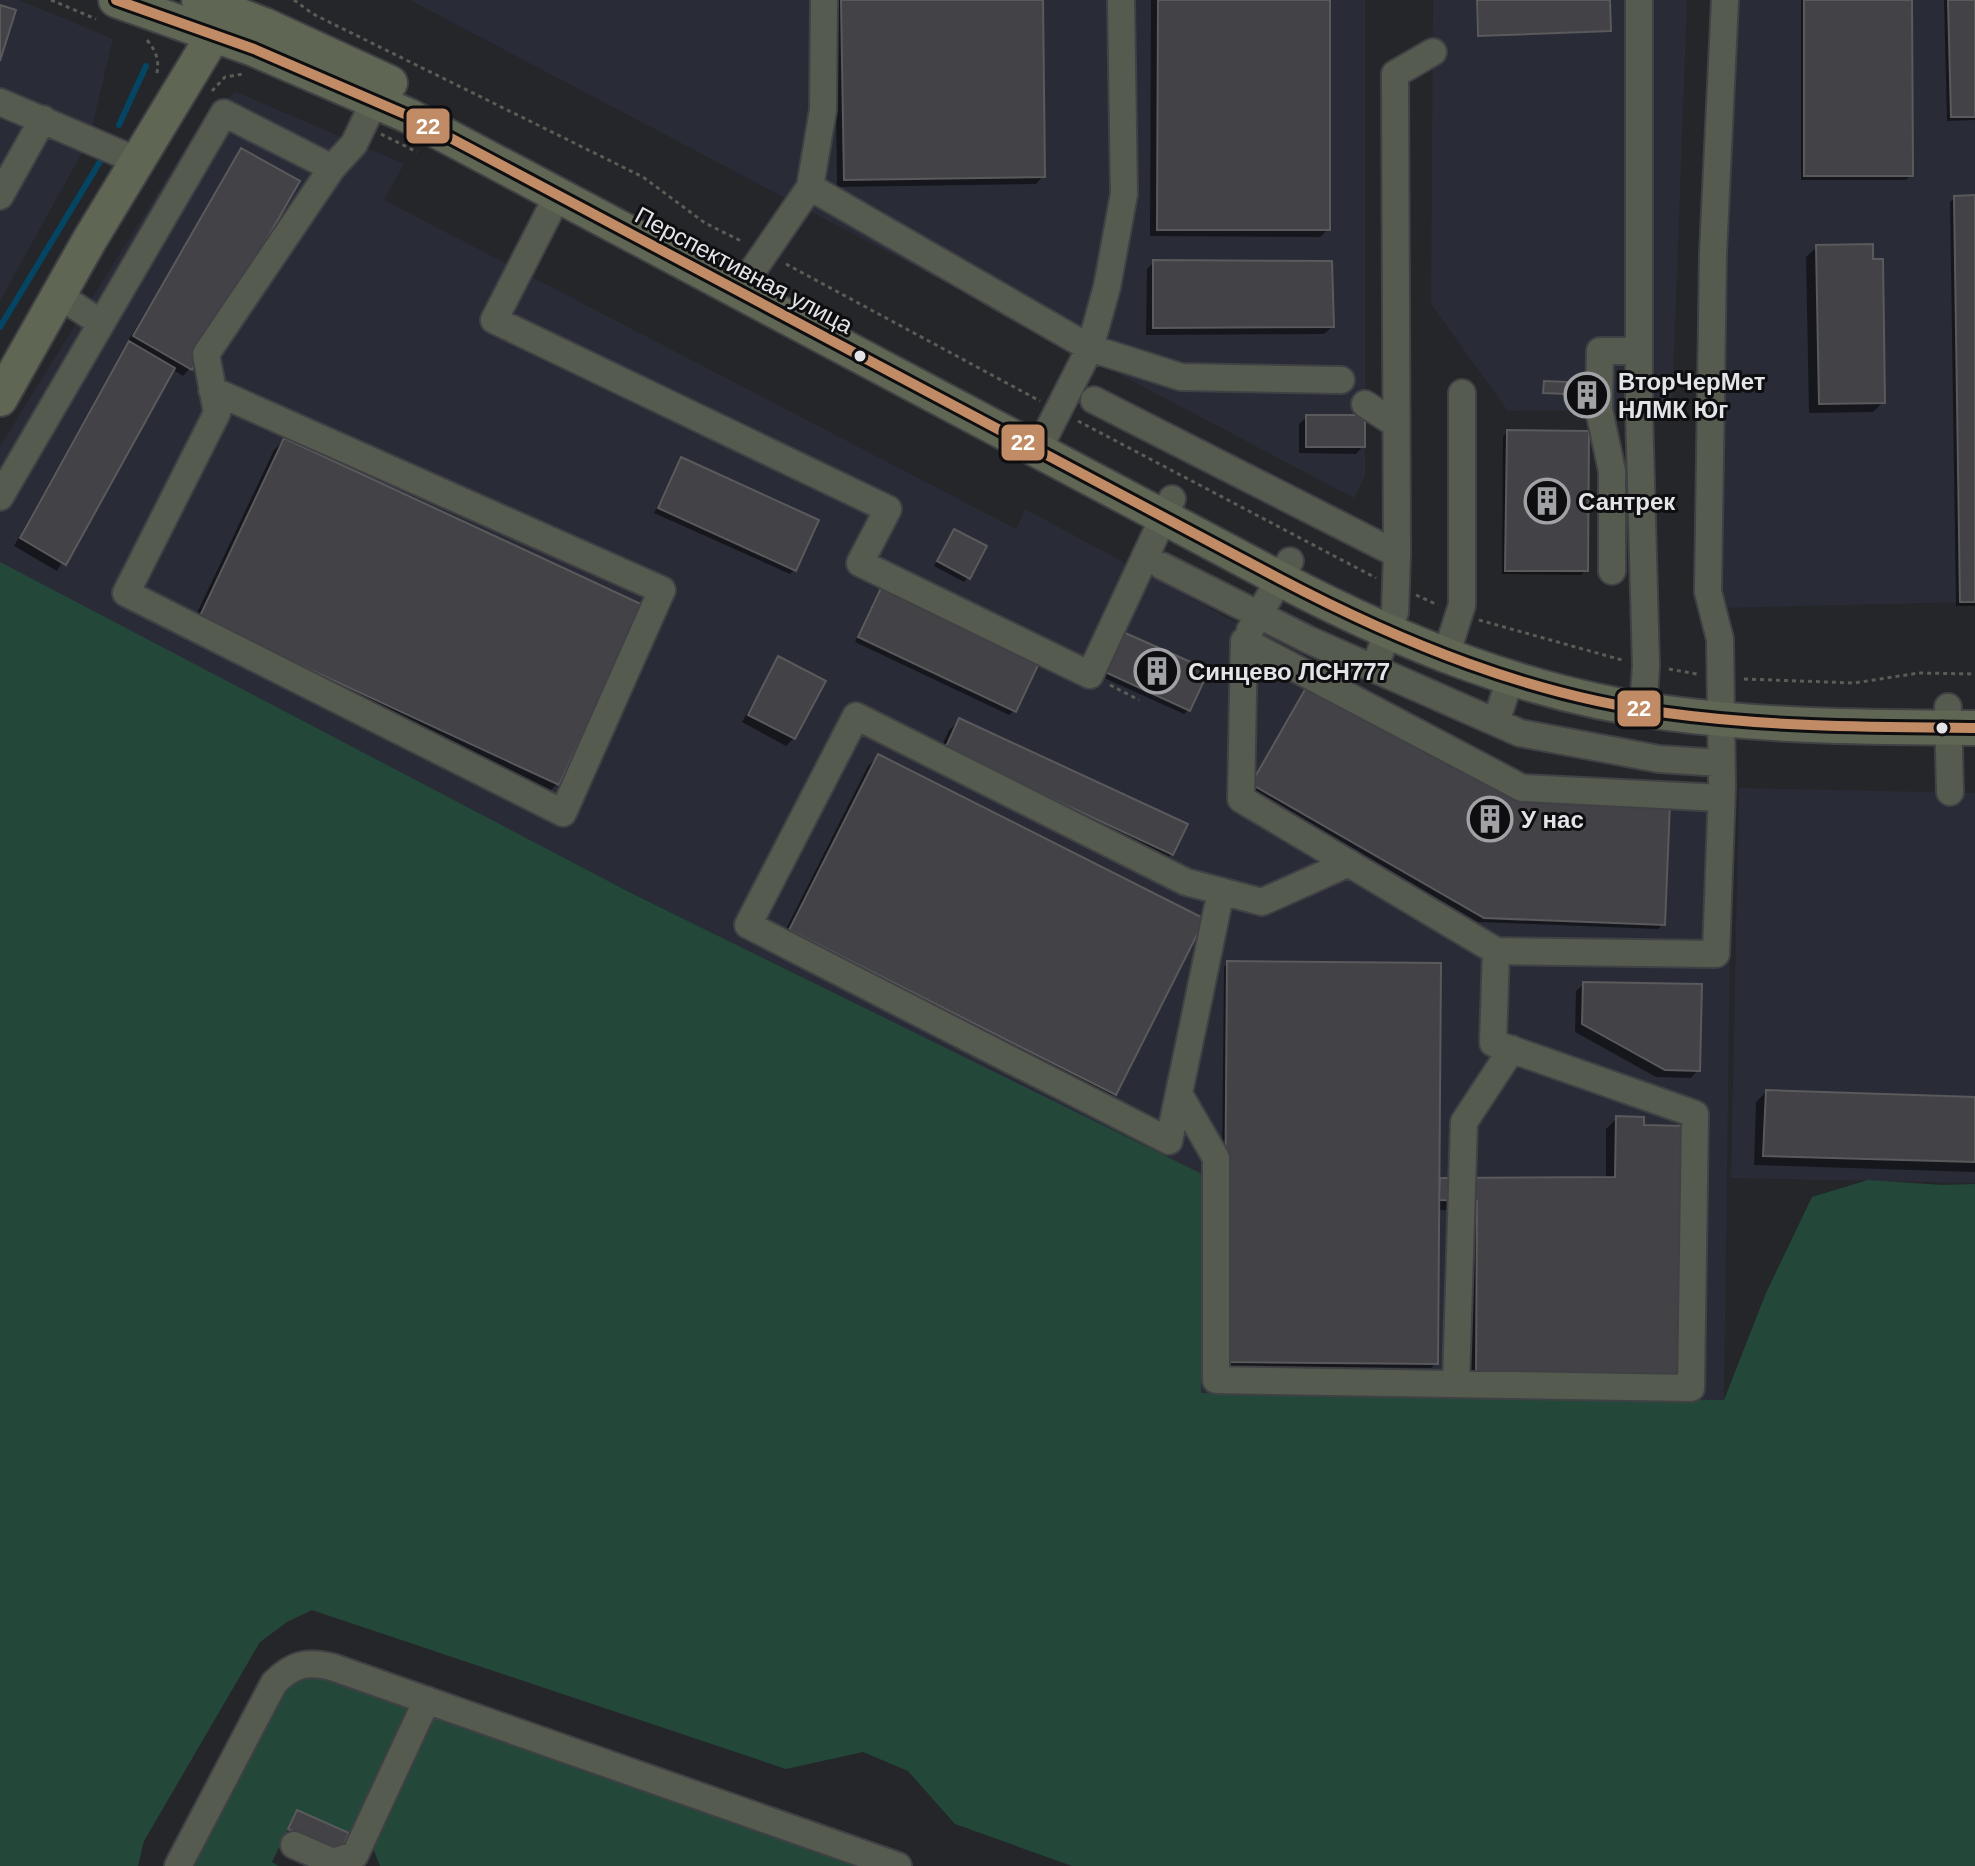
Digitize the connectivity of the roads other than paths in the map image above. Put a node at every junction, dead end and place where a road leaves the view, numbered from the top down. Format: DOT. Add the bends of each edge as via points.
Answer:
graph roads {
  1 [pos="824,0"];
  2 [pos="1121,0"];
  3 [pos="1639,0"];
  4 [pos="1725,0"];
  5 [pos="108,10"];
  6 [pos="218,12"];
  7 [pos="1433,52"];
  8 [pos="375,100"];
  9 [pos="0,102"];
  10 [pos="43,119"];
  11 [pos="138,161"];
  12 [pos="332,168"];
  13 [pos="810,187"];
  14 [pos="559,193"];
  15 [pos="0,196"];
  16 [pos="751,273"];
  17 [pos="60,296"];
  18 [pos="101,323"];
  19 [pos="1090,348"];
  20 [pos="1639,351"];
  21 [pos="1341,380"];
  22 [pos="212,390"];
  23 [pos="1462,393"];
  24 [pos="0,399"];
  25 [pos="1094,400"];
  26 [pos="1365,404"];
  27 [pos="1396,424"];
  28 [pos="1042,441"];
  29 [pos="0,497"];
  30 [pos="1168,508"];
  31 [pos="1397,554"];
  32 [pos="1162,566"];
  33 [pos="1285,570"];
  34 [pos="1612,571"];
  35 [pos="1259,616"];
  36 [pos="1391,622"];
  37 [pos="1244,641"];
  38 [pos="1449,644"];
  39 [pos="1374,669"];
  40 [pos="1511,676"];
  41 [pos="1644,699"];
  42 [pos="1721,709"];
  43 [pos="1962,717"];
  44 [pos="1496,722"];
  45 [pos="1721,763"];
  46 [pos="1950,792"];
  47 [pos="1721,798"];
  48 [pos="1349,863"];
  49 [pos="1221,891"];
  50 [pos="1496,951"];
  51 [pos="1512,1049"];
  52 [pos="1179,1094"];
  53 [pos="1456,1384"];
  54 [pos="427,1700"];
  55 [pos="294,1845"];
  56 [pos="178,1866"];
  57 [pos="898,1866"];
  1 -- 13 [label="lane" via="823,110"];
  2 -- 19 [label="lane" via="1124,194"];
  3 -- 20 [label="lane"];
  4 -- 42 [label="lane" via="1713,254 1708,592 1720,639"];
  5 -- 6 [label="main road, Перспективная улица"];
  6 -- 8 [label="main road, Перспективная улица"];
  6 -- 11 [label="main road"];
  6 -- 16 [label="main road, Перспективная улица" via="372,73"];
  7 -- 27 [label="lane" via="1395,74"];
  8 -- 12 [label="lane" via="354,144"];
  8 -- 14 [label="main road, Перспективная улица"];
  9 -- 10 [label="lane"];
  10 -- 11 [label="lane"];
  10 -- 15 [label="lane"];
  11 -- 17 [label="main road"];
  12 -- 18 [label="lane" via="224,113"];
  12 -- 22 [label="lane" via="206,354"];
  13 -- 16 [label="lane"];
  13 -- 19 [label="lane"];
  14 -- 28 [label="main road, Перспективная улица"];
  14 -- 30 [label="lane" via="494,320 888,509 860,563 1090,675"];
  16 -- 28 [label="main road, Перспективная улица"];
  17 -- 18 [label="lane"];
  17 -- 24 [label="main road"];
  18 -- 29 [label="lane"];
  19 -- 21 [label="lane" via="1181,377"];
  19 -- 28 [label="lane"];
  20 -- 34 [label="lane" via="1600,351 1599,410 1612,471"];
  20 -- 41 [label="lane"];
  22 -- 22 [label="lane" via="217,413 126,593 563,813 662,590"];
  23 -- 38 [label="lane" via="1462,605"];
  25 -- 31 [label="lane"];
  26 -- 27 [label="lane"];
  27 -- 31 [label="lane"];
  28 -- 30 [label="main road, Перспективная улица"];
  30 -- 33 [label="main road, Перспективная улица"];
  31 -- 36 [label="lane"];
  32 -- 35 [label="lane"];
  33 -- 35 [label="lane"];
  33 -- 36 [label="main road, Перспективная улица"];
  35 -- 37 [label="lane"];
  35 -- 39 [label="lane"];
  36 -- 38 [label="main road, Перспективная улица"];
  36 -- 39 [label="lane"];
  37 -- 47 [label="lane" via="1522,788"];
  37 -- 48 [label="lane" via="1241,799"];
  38 -- 40 [label="main road, Перспективная улица"];
  38 -- 41 [label="main road, Перспективная улица" via="1555,668"];
  39 -- 44 [label="lane"];
  40 -- 41 [label="main road, Перспективная улица"];
  40 -- 44 [label="lane"];
  41 -- 42 [label="main road, Перспективная улица"];
  42 -- 43 [label="main road, Перспективная улица" via="1790,704"];
  42 -- 45 [label="lane"];
  43 -- 46 [label="lane"];
  44 -- 45 [label="lane" via="1520,733 1659,759"];
  45 -- 47 [label="lane"];
  47 -- 50 [label="lane" via="1716,954"];
  48 -- 49 [label="lane" via="1262,902"];
  48 -- 50 [label="lane"];
  49 -- 52 [label="lane"];
  49 -- 52 [label="lane" via="1186,882 856,716 748,925 1169,1141"];
  50 -- 51 [label="lane" via="1493,1043"];
  51 -- 53 [label="lane" via="1464,1122"];
  51 -- 53 [label="lane" via="1695,1114 1691,1388"];
  52 -- 53 [label="lane" via="1216,1158 1216,1380"];
  54 -- 55 [label="lane" via="355,1855 333,1862"];
  54 -- 56 [label="lane" via="332,1667 293,1666 274,1683"];
  54 -- 57 [label="lane"];
}
